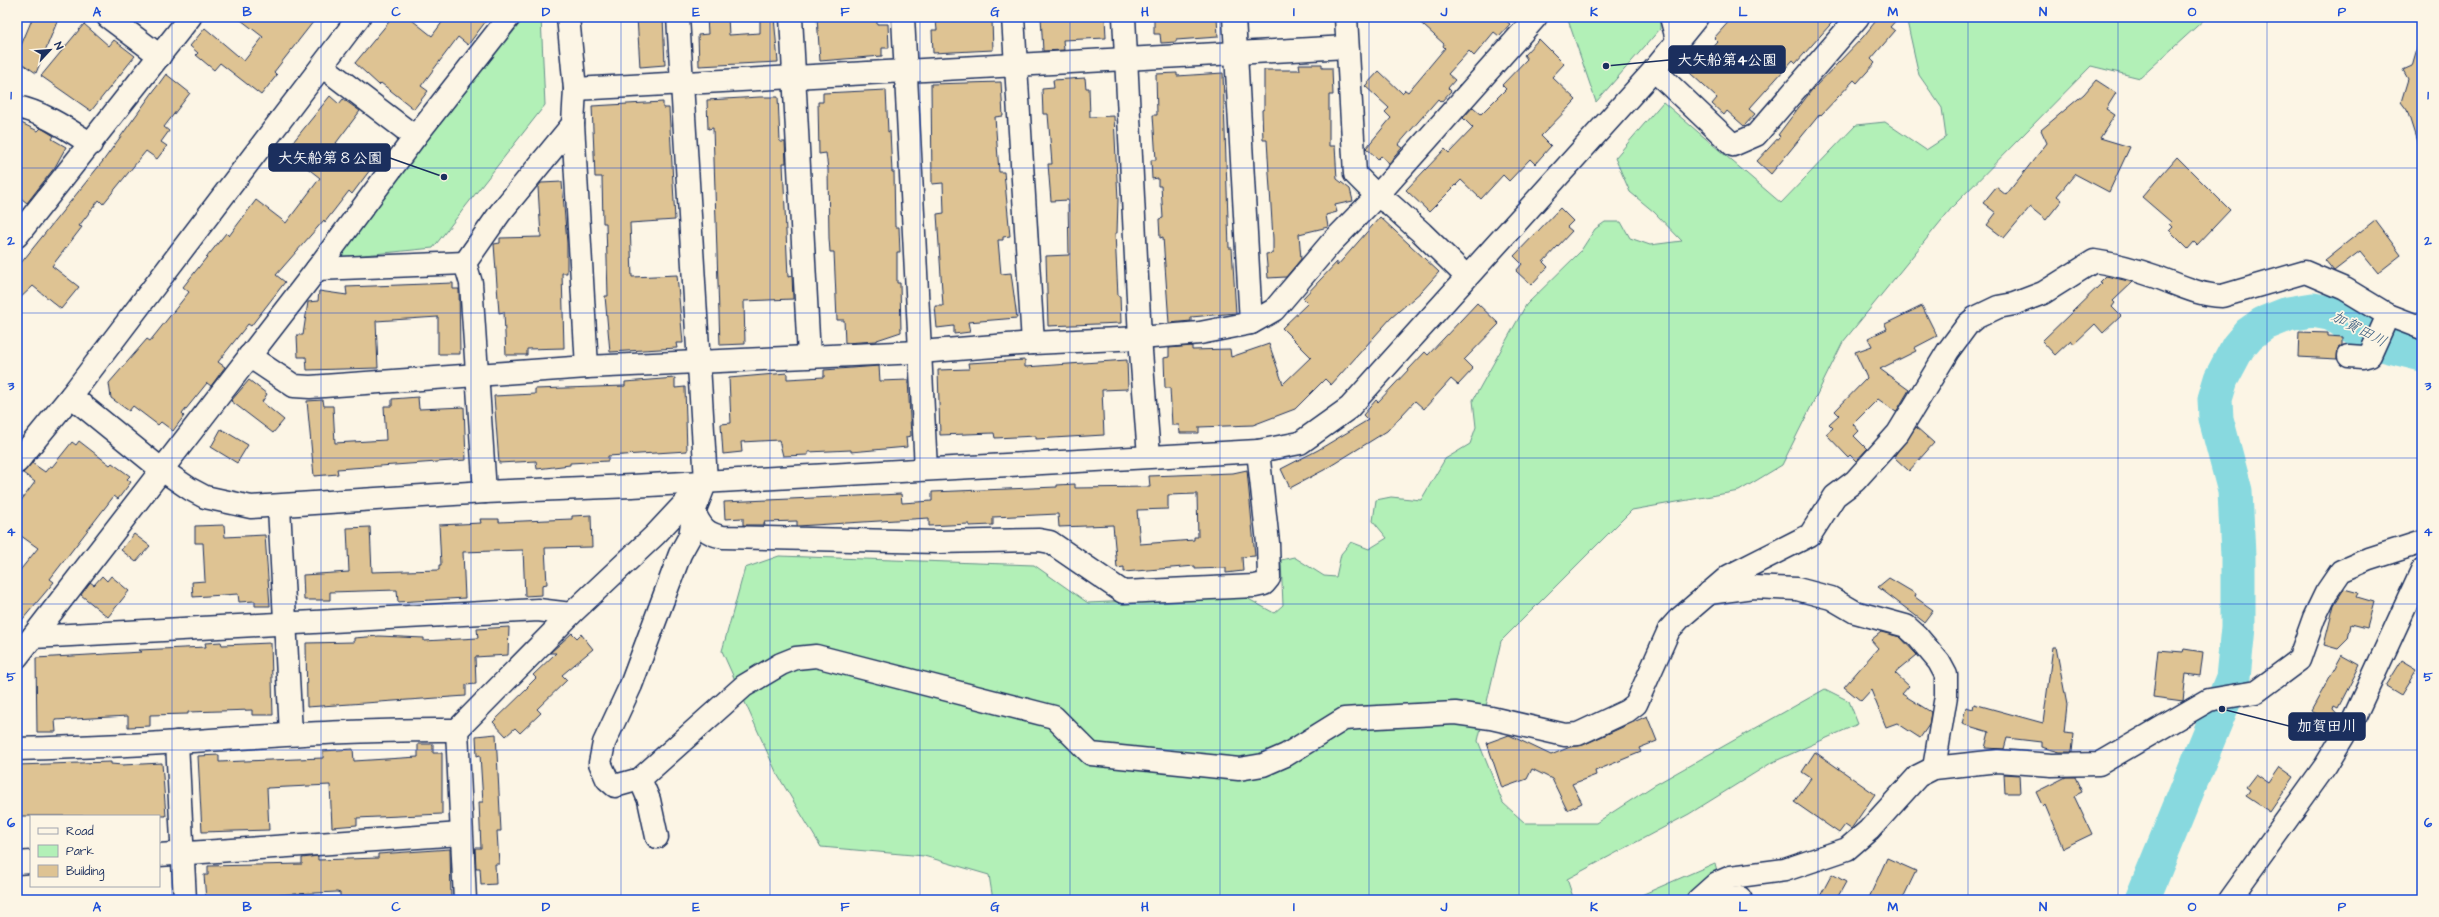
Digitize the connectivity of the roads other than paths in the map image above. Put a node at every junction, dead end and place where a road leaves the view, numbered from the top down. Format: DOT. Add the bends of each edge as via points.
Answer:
graph roads {
  1 [pos="108,17"];
  2 [pos="190,17"];
  3 [pos="359,17"];
  4 [pos="509,17"];
  5 [pos="568,17"];
  6 [pos="678,17"];
  7 [pos="791,17"];
  8 [pos="903,17"];
  9 [pos="1013,17"];
  10 [pos="1124,17"];
  11 [pos="1234,17"];
  12 [pos="1346,17"];
  13 [pos="1536,17"];
  14 [pos="1671,17"];
  15 [pos="1697,17"];
  16 [pos="1858,17"];
  17 [pos="1677,39"];
  18 [pos="1347,47"];
  19 [pos="1236,53"];
  20 [pos="160,56"];
  21 [pos="1126,60"];
  22 [pos="322,66"];
  23 [pos="1016,66"];
  24 [pos="1654,70"];
  25 [pos="906,71"];
  26 [pos="794,77"];
  27 [pos="682,84"];
  28 [pos="575,89"];
  29 [pos="17,107"];
  30 [pos="573,124"];
  31 [pos="415,137"];
  32 [pos="91,144"];
  33 [pos="1376,196"];
  34 [pos="17,236"];
  35 [pos="465,262"];
  36 [pos="317,269"];
  37 [pos="1466,276"];
  38 [pos="2385,321"];
  39 [pos="1251,323"];
  40 [pos="2422,328"];
  41 [pos="1140,338"];
  42 [pos="1033,343"];
  43 [pos="920,352"];
  44 [pos="2360,355"];
  45 [pos="249,356"];
  46 [pos="809,356"];
  47 [pos="699,363"];
  48 [pos="587,367"];
  49 [pos="478,375"];
  50 [pos="71,396"];
  51 [pos="1258,451"];
  52 [pos="1149,456"];
  53 [pos="17,462"];
  54 [pos="162,470"];
  55 [pos="926,470"];
  56 [pos="706,481"];
  57 [pos="485,492"];
  58 [pos="279,507"];
  59 [pos="694,512"];
  60 [pos="2422,542"];
  61 [pos="2422,570"];
  62 [pos="1708,593"];
  63 [pos="571,614"];
  64 [pos="285,623"];
  65 [pos="33,637"];
  66 [pos="17,657"];
  67 [pos="457,730"];
  68 [pos="292,733"];
  69 [pos="177,742"];
  70 [pos="17,749"];
  71 [pos="1934,768"];
  72 [pos="640,779"];
  73 [pos="461,834"];
  74 [pos="657,837"];
  75 [pos="183,853"];
  76 [pos="160,855"];
  77 [pos="30,862"];
  78 [pos="17,863"];
  79 [pos="184,900"];
  80 [pos="465,900"];
  81 [pos="1703,900"];
  82 [pos="1741,900"];
  83 [pos="2229,900"];
  1 -- 20 [label="street"];
  2 -- 20 [label="street"];
  3 -- 22 [label="street"];
  4 -- 31 [label="street"];
  5 -- 28 [label="street"];
  6 -- 27 [label="street"];
  7 -- 26 [label="street"];
  8 -- 25 [label="street"];
  9 -- 23 [label="street"];
  10 -- 21 [label="street"];
  11 -- 19 [label="street"];
  12 -- 18 [label="street"];
  13 -- 33 [label="street"];
  14 -- 17 [label="street"];
  15 -- 17 [label="street"];
  16 -- 24 [label="street" via="1756,135 1733,145"];
  17 -- 24 [label="street"];
  18 -- 19 [label="street"];
  18 -- 33 [label="street" via="1355,174"];
  19 -- 21 [label="street"];
  19 -- 39 [label="street"];
  20 -- 32 [label="street"];
  21 -- 23 [label="street"];
  21 -- 41 [label="street"];
  22 -- 31 [label="street"];
  22 -- 50 [label="street"];
  23 -- 25 [label="street"];
  23 -- 42 [label="street"];
  24 -- 37 [label="street"];
  25 -- 26 [label="street"];
  25 -- 43 [label="street"];
  26 -- 27 [label="street"];
  26 -- 46 [label="street"];
  27 -- 28 [label="street"];
  27 -- 47 [label="street"];
  28 -- 30 [label="street"];
  29 -- 32 [label="street" via="64,127"];
  30 -- 35 [label="street" via="500,213"];
  30 -- 48 [label="street"];
  31 -- 36 [label="street"];
  32 -- 34 [label="street"];
  33 -- 37 [label="street" via="1391,205"];
  33 -- 39 [label="street" via="1331,243 1274,310"];
  35 -- 36 [label="street"];
  35 -- 49 [label="street" via="472,283"];
  36 -- 45 [label="street"];
  37 -- 51 [label="street" via="1349,408 1300,443"];
  38 -- 40 [label="street"];
  38 -- 44 [label="street"];
  38 -- 62 [label="street" via="2345,288 2305,272 2222,296 2188,291 2156,277 2094,261 2043,293 1998,307 1975,318 1948,351 1898,433 1855,481 1836,496 1810,535 1729,576"];
  39 -- 41 [label="street" via="1200,333"];
  41 -- 42 [label="street"];
  41 -- 52 [label="street"];
  42 -- 43 [label="street"];
  43 -- 46 [label="street"];
  43 -- 55 [label="street"];
  45 -- 49 [label="street" via="294,386"];
  45 -- 54 [label="street"];
  46 -- 47 [label="street"];
  47 -- 48 [label="street"];
  47 -- 56 [label="street"];
  48 -- 49 [label="street"];
  49 -- 57 [label="street"];
  50 -- 53 [label="street"];
  50 -- 54 [label="street"];
  51 -- 52 [label="street"];
  51 -- 59 [label="street" via="1268,542 1269,578 1264,584 1255,586 1124,592 1050,542 723,537 712,535 702,529"];
  52 -- 55 [label="street"];
  54 -- 58 [label="street" via="205,497 251,507"];
  54 -- 65 [label="street"];
  55 -- 56 [label="street"];
  56 -- 57 [label="street"];
  56 -- 59 [label="street"];
  56 -- 63 [label="street" via="655,535"];
  57 -- 58 [label="street"];
  58 -- 64 [label="street"];
  59 -- 72 [label="street" via="690,536 680,554 631,685 604,743 600,763 607,779 615,786"];
  60 -- 71 [label="street" via="2341,571 2326,592 2299,660 2256,692 2209,700 2099,764 2052,765 1998,761"];
  61 -- 83 [label="street" via="2353,720 2322,770"];
  62 -- 71 [label="street" via="1753,587 1797,589 1831,598 1855,612 1906,626 1939,662 1946,675 1946,696"];
  62 -- 72 [label="street" via="1693,604 1669,630 1636,704 1627,711 1578,734 1565,735 1491,718 1455,713 1344,719 1286,755 1263,765 1239,769 1210,767 1091,754 1054,717 816,656 796,658 781,664 744,686"];
  63 -- 64 [label="street" via="538,610"];
  63 -- 67 [label="street"];
  64 -- 65 [label="street"];
  64 -- 68 [label="street"];
  65 -- 66 [label="street"];
  67 -- 68 [label="street" via="383,729"];
  67 -- 73 [label="street"];
  68 -- 69 [label="street"];
  69 -- 70 [label="street"];
  69 -- 75 [label="street"];
  71 -- 81 [label="street" via="1918,776 1869,830 1847,848 1785,870 1731,877 1717,883"];
  72 -- 74 [label="street" via="651,805"];
  73 -- 75 [label="street"];
  73 -- 80 [label="street"];
  75 -- 76 [label="street"];
  75 -- 79 [label="street"];
  77 -- 78 [label="street"];
  81 -- 82 [label="street"];
}
